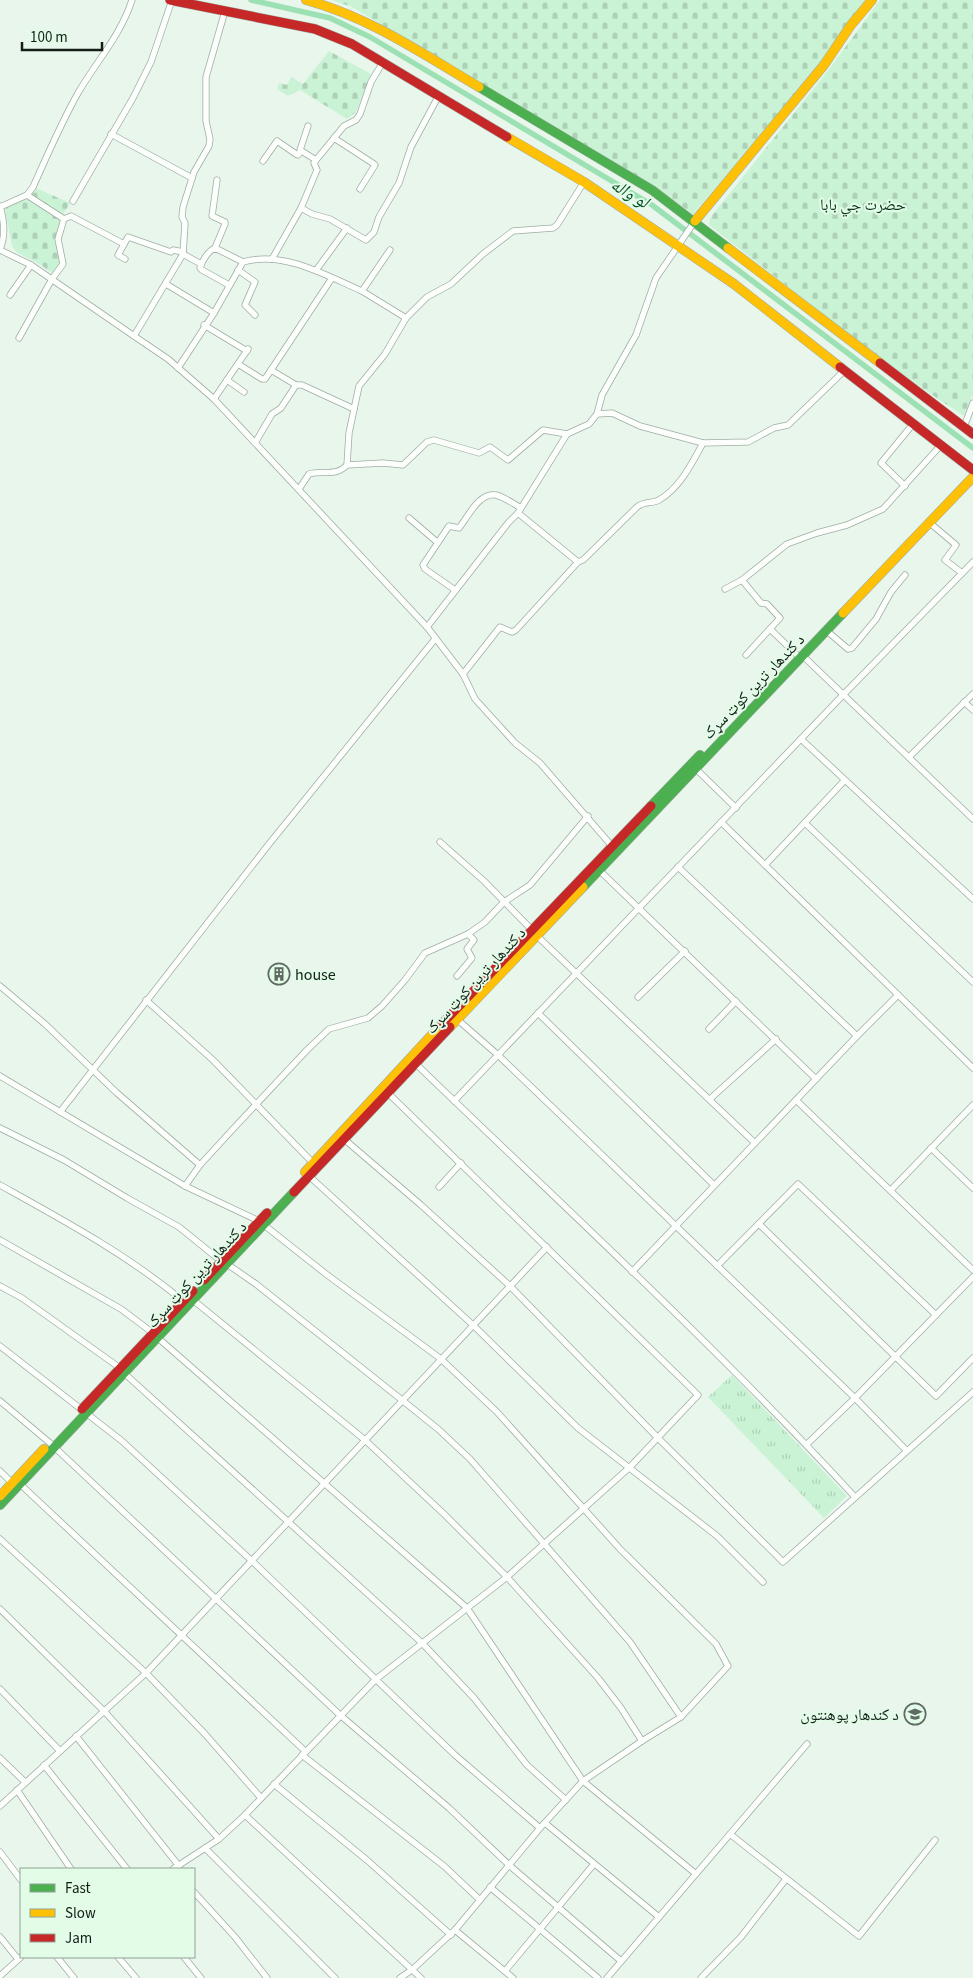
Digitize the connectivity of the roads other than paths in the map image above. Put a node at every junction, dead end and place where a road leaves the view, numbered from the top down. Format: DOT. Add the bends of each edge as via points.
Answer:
graph roads {
  1 [pos="132,0"];
  2 [pos="171,0"];
  3 [pos="306,0"];
  4 [pos="872,0"];
  5 [pos="225,11"];
  6 [pos="383,62"];
  7 [pos="438,97"];
  8 [pos="308,126"];
  9 [pos="111,134"];
  10 [pos="334,138"];
  11 [pos="301,151"];
  12 [pos="316,160"];
  13 [pos="263,161"];
  14 [pos="192,178"];
  15 [pos="217,180"];
  16 [pos="584,182"];
  17 [pos="360,189"];
  18 [pos="27,195"];
  19 [pos="73,201"];
  20 [pos="0,206"];
  21 [pos="301,208"];
  22 [pos="64,219"];
  23 [pos="693,224"];
  24 [pos="347,228"];
  25 [pos="124,244"];
  26 [pos="677,244"];
  27 [pos="215,248"];
  28 [pos="0,250"];
  29 [pos="390,250"];
  30 [pos="183,253"];
  31 [pos="125,259"];
  32 [pos="272,259"];
  33 [pos="244,262"];
  34 [pos="201,264"];
  35 [pos="32,265"];
  36 [pos="317,269"];
  37 [pos="238,270"];
  38 [pos="332,278"];
  39 [pos="52,279"];
  40 [pos="166,284"];
  41 [pos="229,284"];
  42 [pos="362,291"];
  43 [pos="10,295"];
  44 [pos="214,313"];
  45 [pos="255,315"];
  46 [pos="406,318"];
  47 [pos="204,325"];
  48 [pos="134,336"];
  49 [pos="19,338"];
  50 [pos="238,364"];
  51 [pos="178,368"];
  52 [pos="271,370"];
  53 [pos="844,371"];
  54 [pos="228,380"];
  55 [pos="296,385"];
  56 [pos="244,392"];
  57 [pos="214,399"];
  58 [pos="973,403"];
  59 [pos="354,409"];
  60 [pos="597,414"];
  61 [pos="913,424"];
  62 [pos="964,427"];
  63 [pos="567,434"];
  64 [pos="973,434"];
  65 [pos="255,443"];
  66 [pos="703,443"];
  67 [pos="941,445"];
  68 [pos="347,464"];
  69 [pos="973,470"];
  70 [pos="973,477"];
  71 [pos="905,486"];
  72 [pos="299,489"];
  73 [pos="520,510"];
  74 [pos="409,518"];
  75 [pos="930,523"];
  76 [pos="437,542"];
  77 [pos="578,562"];
  78 [pos="973,562"];
  79 [pos="962,573"];
  80 [pos="905,575"];
  81 [pos="742,580"];
  82 [pos="725,589"];
  83 [pos="455,590"];
  84 [pos="427,627"];
  85 [pos="770,629"];
  86 [pos="827,631"];
  87 [pos="435,639"];
  88 [pos="746,654"];
  89 [pos="800,655"];
  90 [pos="463,674"];
  91 [pos="973,694"];
  92 [pos="843,695"];
  93 [pos="964,702"];
  94 [pos="973,710"];
  95 [pos="801,739"];
  96 [pos="909,757"];
  97 [pos="694,766"];
  98 [pos="844,781"];
  99 [pos="736,808"];
  100 [pos="588,816"];
  101 [pos="973,819"];
  102 [pos="721,822"];
  103 [pos="805,822"];
  104 [pos="440,842"];
  105 [pos="612,845"];
  106 [pos="765,865"];
  107 [pos="678,867"];
  108 [pos="600,870"];
  109 [pos="973,899"];
  110 [pos="504,902"];
  111 [pos="639,908"];
  112 [pos="534,933"];
  113 [pos="468,934"];
  114 [pos="685,952"];
  115 [pos="577,972"];
  116 [pos="457,976"];
  117 [pos="973,982"];
  118 [pos="0,986"];
  119 [pos="898,995"];
  120 [pos="638,996"];
  121 [pos="146,1000"];
  122 [pos="736,1000"];
  123 [pos="538,1013"];
  124 [pos="458,1020"];
  125 [pos="709,1029"];
  126 [pos="857,1036"];
  127 [pos="776,1039"];
  128 [pos="498,1055"];
  129 [pos="416,1064"];
  130 [pos="973,1068"];
  131 [pos="92,1070"];
  132 [pos="404,1070"];
  133 [pos="0,1076"];
  134 [pos="816,1079"];
  135 [pos="388,1093"];
  136 [pos="710,1100"];
  137 [pos="796,1100"];
  138 [pos="454,1101"];
  139 [pos="256,1104"];
  140 [pos="973,1105"];
  141 [pos="60,1112"];
  142 [pos="0,1128"];
  143 [pos="344,1139"];
  144 [pos="755,1143"];
  145 [pos="931,1148"];
  146 [pos="313,1163"];
  147 [pos="461,1163"];
  148 [pos="200,1165"];
  149 [pos="310,1176"];
  150 [pos="0,1185"];
  151 [pos="714,1185"];
  152 [pos="185,1186"];
  153 [pos="439,1187"];
  154 [pos="973,1188"];
  155 [pos="891,1190"];
  156 [pos="261,1223"];
  157 [pos="759,1224"];
  158 [pos="676,1227"];
  159 [pos="0,1240"];
  160 [pos="547,1247"];
  161 [pos="224,1262"];
  162 [pos="717,1266"];
  163 [pos="973,1270"];
  164 [pos="632,1272"];
  165 [pos="973,1277"];
  166 [pos="0,1286"];
  167 [pos="510,1286"];
  168 [pos="188,1301"];
  169 [pos="936,1316"];
  170 [pos="473,1325"];
  171 [pos="155,1335"];
  172 [pos="0,1346"];
  173 [pos="895,1357"];
  174 [pos="973,1358"];
  175 [pos="441,1359"];
  176 [pos="122,1371"];
  177 [pos="973,1392"];
  178 [pos="855,1398"];
  179 [pos="402,1400"];
  180 [pos="0,1401"];
  181 [pos="84,1412"];
  182 [pos="658,1438"];
  183 [pos="365,1440"];
  184 [pos="807,1444"];
  185 [pos="52,1445"];
  186 [pos="906,1450"];
  187 [pos="630,1467"];
  188 [pos="0,1471"];
  189 [pos="325,1482"];
  190 [pos="16,1483"];
  191 [pos="0,1496"];
  192 [pos="856,1497"];
  193 [pos="0,1505"];
  194 [pos="582,1508"];
  195 [pos="288,1521"];
  196 [pos="0,1539"];
  197 [pos="543,1544"];
  198 [pos="252,1561"];
  199 [pos="507,1577"];
  200 [pos="763,1582"];
  201 [pos="216,1599"];
  202 [pos="467,1608"];
  203 [pos="0,1609"];
  204 [pos="181,1635"];
  205 [pos="422,1643"];
  206 [pos="146,1674"];
  207 [pos="375,1680"];
  208 [pos="0,1689"];
  209 [pos="105,1712"];
  210 [pos="340,1716"];
  211 [pos="682,1717"];
  212 [pos="76,1736"];
  213 [pos="642,1740"];
  214 [pos="807,1744"];
  215 [pos="60,1751"];
  216 [pos="303,1753"];
  217 [pos="0,1758"];
  218 [pos="44,1765"];
  219 [pos="583,1781"];
  220 [pos="25,1782"];
  221 [pos="274,1784"];
  222 [pos="17,1790"];
  223 [pos="261,1798"];
  224 [pos="566,1800"];
  225 [pos="0,1806"];
  226 [pos="245,1816"];
  227 [pos="543,1825"];
  228 [pos="730,1834"];
  229 [pos="219,1839"];
  230 [pos="936,1840"];
  231 [pos="205,1848"];
  232 [pos="0,1852"];
  233 [pos="594,1864"];
  234 [pos="509,1865"];
  235 [pos="70,1868"];
  236 [pos="125,1868"];
  237 [pos="174,1868"];
  238 [pos="696,1874"];
  239 [pos="20,1879"];
  240 [pos="786,1879"];
  241 [pos="490,1887"];
  242 [pos="195,1893"];
  243 [pos="480,1900"];
  244 [pos="558,1907"];
  245 [pos="659,1917"];
  246 [pos="539,1929"];
  247 [pos="453,1932"];
  248 [pos="0,1937"];
  249 [pos="19,1958"];
  250 [pos="58,1958"];
  251 [pos="119,1958"];
  252 [pos="185,1958"];
  253 [pos="621,1961"];
  254 [pos="412,1969"];
  255 [pos="504,1971"];
  256 [pos="1,1976"];
  257 [pos="74,1978"];
  258 [pos="136,1978"];
  259 [pos="201,1978"];
  260 [pos="268,1978"];
  261 [pos="335,1978"];
  262 [pos="400,1978"];
  263 [pos="421,1978"];
  264 [pos="514,1978"];
  265 [pos="598,1978"];
  266 [pos="607,1978"];
  267 [pos="701,1978"];
  1 -- 18 [label="street" via="109,46 78,93"];
  2 -- 5 [label="main road"];
  2 -- 9 [label="street" via="150,62"];
  3 -- 23 [label="main road" via="357,16 388,33 652,190"];
  4 -- 23 [label="main road" via="824,65"];
  5 -- 6 [label="main road" via="314,29 352,44"];
  5 -- 14 [label="street" via="206,77 209,146"];
  6 -- 7 [label="main road"];
  6 -- 10 [label="street" via="371,82 360,114"];
  7 -- 16 [label="main road"];
  7 -- 24 [label="street" via="374,232 366,240"];
  8 -- 11 [label="street"];
  9 -- 14 [label="street"];
  9 -- 19 [label="street"];
  10 -- 12 [label="street"];
  10 -- 17 [label="street" via="374,164"];
  11 -- 12 [label="street"];
  11 -- 13 [label="street" via="298,155 277,141"];
  12 -- 21 [label="street" via="317,170"];
  14 -- 30 [label="street" via="183,207"];
  15 -- 27 [label="street" via="212,216 225,224"];
  16 -- 26 [label="main road"];
  16 -- 46 [label="street" via="557,225 513,231"];
  18 -- 20 [label="street"];
  18 -- 22 [label="street"];
  20 -- 28 [label="street" via="5,238"];
  21 -- 24 [label="street"];
  21 -- 32 [label="street"];
  22 -- 25 [label="street" via="71,216"];
  22 -- 39 [label="street" via="58,239 63,264"];
  23 -- 26 [label="street"];
  23 -- 62 [label="main road"];
  24 -- 36 [label="street"];
  25 -- 30 [label="street" via="128,237"];
  25 -- 31 [label="street" via="118,255"];
  26 -- 53 [label="main road" via="734,284"];
  26 -- 60 [label="street" via="656,278 636,335 602,395"];
  27 -- 33 [label="street"];
  27 -- 34 [label="street"];
  28 -- 35 [label="street"];
  29 -- 42 [label="street"];
  30 -- 34 [label="street"];
  30 -- 40 [label="street"];
  32 -- 33 [label="street"];
  32 -- 36 [label="street"];
  33 -- 37 [label="street"];
  34 -- 41 [label="street" via="202,270"];
  35 -- 39 [label="street"];
  35 -- 43 [label="street"];
  36 -- 38 [label="street"];
  37 -- 41 [label="street"];
  37 -- 45 [label="street" via="255,282 245,306"];
  38 -- 42 [label="street"];
  38 -- 52 [label="street"];
  39 -- 48 [label="street"];
  39 -- 49 [label="street"];
  40 -- 44 [label="street"];
  40 -- 48 [label="street"];
  41 -- 44 [label="street"];
  42 -- 46 [label="street"];
  44 -- 47 [label="street"];
  46 -- 59 [label="street" via="385,354 359,386"];
  47 -- 50 [label="street" via="248,350"];
  47 -- 51 [label="street"];
  48 -- 51 [label="street"];
  50 -- 52 [label="street" via="262,380"];
  50 -- 54 [label="street"];
  51 -- 57 [label="street"];
  52 -- 55 [label="street"];
  53 -- 61 [label="main road"];
  53 -- 66 [label="street" via="788,425 774,428 748,442"];
  54 -- 56 [label="street"];
  54 -- 57 [label="street"];
  55 -- 59 [label="street"];
  55 -- 65 [label="street" via="281,408 272,414"];
  57 -- 65 [label="street"];
  58 -- 62 [label="street"];
  59 -- 68 [label="street"];
  60 -- 63 [label="street" via="589,424"];
  60 -- 66 [label="street" via="612,413 640,426"];
  61 -- 67 [label="main road"];
  61 -- 71 [label="street" via="881,463"];
  62 -- 64 [label="main road"];
  63 -- 68 [label="street" via="544,430 508,460 490,447 479,453 434,440 427,442 403,465"];
  63 -- 73 [label="street"];
  65 -- 72 [label="street"];
  66 -- 77 [label="street" via="676,485 658,501 637,506"];
  67 -- 69 [label="main road"];
  67 -- 71 [label="street"];
  68 -- 72 [label="street" via="343,470 330,474 309,474"];
  70 -- 75 [label="main road, د کندهار ترين کوټ سړک"];
  70 -- 89 [label="main road, د کندهار ترين کوټ سړک" via="964,482"];
  71 -- 81 [label="street" via="883,509 847,525 787,544"];
  72 -- 84 [label="street"];
  73 -- 76 [label="street" via="498,495 489,495 478,503 460,528 449,526"];
  73 -- 77 [label="street"];
  73 -- 83 [label="street"];
  74 -- 76 [label="street"];
  75 -- 79 [label="street" via="956,545 946,560"];
  75 -- 86 [label="main road, د کندهار ترين کوټ سړک"];
  76 -- 83 [label="street" via="423,565"];
  77 -- 90 [label="street" via="516,630 512,632 500,627"];
  78 -- 79 [label="street"];
  79 -- 92 [label="street"];
  80 -- 86 [label="street" via="852,648"];
  81 -- 82 [label="street"];
  81 -- 85 [label="street" via="760,602 767,604 780,618"];
  83 -- 84 [label="street"];
  84 -- 87 [label="street"];
  85 -- 88 [label="street"];
  85 -- 89 [label="street"];
  86 -- 89 [label="main road, د کندهار ترين کوټ سړک"];
  87 -- 90 [label="street"];
  87 -- 121 [label="street"];
  89 -- 92 [label="street"];
  89 -- 97 [label="main road, د کندهار ترين کوټ سړک"];
  90 -- 100 [label="street" via="475,699"];
  91 -- 93 [label="street"];
  92 -- 95 [label="street"];
  92 -- 96 [label="street"];
  93 -- 94 [label="street"];
  93 -- 96 [label="street"];
  95 -- 98 [label="street"];
  95 -- 99 [label="street"];
  96 -- 101 [label="street"];
  97 -- 99 [label="street"];
  97 -- 105 [label="main road, د کندهار ترين کوټ سړک"];
  97 -- 108 [label="main road, د کندهار ترين کوټ سړک"];
  98 -- 103 [label="street"];
  98 -- 109 [label="street"];
  99 -- 102 [label="street"];
  100 -- 105 [label="street"];
  100 -- 110 [label="street" via="530,885"];
  102 -- 106 [label="street"];
  102 -- 107 [label="street"];
  103 -- 106 [label="street"];
  103 -- 117 [label="street"];
  104 -- 110 [label="street"];
  105 -- 112 [label="main road, د کندهار ترين کوټ سړک"];
  106 -- 119 [label="street"];
  107 -- 111 [label="street"];
  107 -- 126 [label="street"];
  108 -- 111 [label="street"];
  108 -- 112 [label="main road, د کندهار ترين کوټ سړک"];
  110 -- 112 [label="street"];
  110 -- 113 [label="street"];
  111 -- 114 [label="street"];
  111 -- 115 [label="street"];
  112 -- 115 [label="street"];
  112 -- 124 [label="main road, د کندهار ترين کوټ سړک"];
  112 -- 132 [label="main road, د کندهار ترين کوټ سړک"];
  113 -- 116 [label="street" via="474,940 467,949 472,958"];
  113 -- 139 [label="street" via="425,953 405,980 368,1018 329,1029"];
  114 -- 120 [label="street"];
  114 -- 122 [label="street"];
  115 -- 123 [label="street"];
  115 -- 136 [label="street"];
  118 -- 131 [label="street"];
  119 -- 126 [label="street"];
  119 -- 130 [label="street"];
  121 -- 131 [label="street"];
  121 -- 139 [label="street"];
  122 -- 125 [label="street"];
  122 -- 127 [label="street"];
  123 -- 128 [label="street"];
  123 -- 151 [label="street"];
  124 -- 128 [label="street"];
  124 -- 129 [label="main road, د کندهار ترين کوټ سړک"];
  126 -- 134 [label="street"];
  127 -- 134 [label="street"];
  127 -- 136 [label="street"];
  128 -- 138 [label="street"];
  128 -- 158 [label="street"];
  129 -- 132 [label="main road, د کندهار ترين کوټ سړک"];
  129 -- 138 [label="street"];
  131 -- 141 [label="street"];
  131 -- 148 [label="street"];
  132 -- 135 [label="main road, د کندهار ترين کوټ سړک"];
  132 -- 146 [label="main road, د کندهار ترين کوټ سړک"];
  133 -- 141 [label="street"];
  134 -- 137 [label="street"];
  135 -- 143 [label="main road, د کندهار ترين کوټ سړک"];
  135 -- 147 [label="street"];
  136 -- 144 [label="street"];
  137 -- 144 [label="street"];
  137 -- 155 [label="street"];
  138 -- 164 [label="street"];
  139 -- 146 [label="street"];
  139 -- 148 [label="street"];
  140 -- 145 [label="street"];
  141 -- 152 [label="street"];
  142 -- 161 [label="street" via="64,1160 178,1227"];
  143 -- 149 [label="main road, د کندهار ترين کوټ سړک"];
  143 -- 167 [label="street"];
  144 -- 151 [label="street"];
  145 -- 154 [label="street"];
  145 -- 155 [label="street"];
  146 -- 156 [label="main road, د کندهار ترين کوټ سړک"];
  147 -- 153 [label="street"];
  147 -- 160 [label="street"];
  148 -- 152 [label="street"];
  149 -- 156 [label="main road, د کندهار ترين کوټ سړک"];
  149 -- 170 [label="street"];
  150 -- 168 [label="street" via="102,1244"];
  151 -- 158 [label="street"];
  152 -- 156 [label="street"];
  155 -- 163 [label="street"];
  156 -- 161 [label="main road, د کندهار ترين کوټ سړک"];
  156 -- 175 [label="street"];
  157 -- 162 [label="street"];
  157 -- 169 [label="street" via="798,1184"];
  157 -- 173 [label="street"];
  158 -- 162 [label="street"];
  158 -- 164 [label="street"];
  159 -- 171 [label="street" via="122,1309"];
  160 -- 167 [label="street"];
  160 -- 182 [label="street" via="698,1395"];
  161 -- 168 [label="main road, د کندهار ترين کوټ سړک"];
  161 -- 179 [label="street"];
  162 -- 178 [label="street"];
  164 -- 184 [label="street"];
  165 -- 169 [label="street"];
  166 -- 176 [label="street" via="22,1298"];
  167 -- 170 [label="street"];
  167 -- 182 [label="street"];
  168 -- 171 [label="main road, د کندهار ترين کوټ سړک"];
  168 -- 183 [label="street"];
  169 -- 173 [label="street"];
  170 -- 175 [label="street"];
  170 -- 187 [label="street" via="578,1428"];
  171 -- 176 [label="main road, د کندهار ترين کوټ سړک"];
  171 -- 189 [label="street"];
  172 -- 181 [label="street"];
  173 -- 174 [label="street" via="936,1396"];
  173 -- 178 [label="street"];
  175 -- 179 [label="street"];
  175 -- 194 [label="street" via="497,1412"];
  176 -- 181 [label="main road, د کندهار ترين کوټ سړک"];
  176 -- 195 [label="street"];
  177 -- 186 [label="street"];
  178 -- 184 [label="street"];
  178 -- 186 [label="street"];
  179 -- 183 [label="street"];
  179 -- 197 [label="street" via="470,1459"];
  180 -- 185 [label="street"];
  181 -- 185 [label="main road, د کندهار ترين کوټ سړک"];
  181 -- 198 [label="street" via="122,1441"];
  182 -- 187 [label="street"];
  182 -- 192 [label="street" via="784,1562"];
  183 -- 189 [label="street"];
  183 -- 199 [label="street"];
  184 -- 192 [label="street"];
  185 -- 190 [label="main road, د کندهار ترين کوټ سړک"];
  185 -- 201 [label="street"];
  186 -- 192 [label="street"];
  187 -- 194 [label="street"];
  187 -- 200 [label="street" via="717,1536"];
  188 -- 190 [label="street"];
  189 -- 195 [label="street"];
  189 -- 202 [label="street"];
  190 -- 191 [label="main road, د کندهار ترين کوټ سړک"];
  190 -- 193 [label="main road, د کندهار ترين کوټ سړک"];
  190 -- 204 [label="street"];
  194 -- 197 [label="street"];
  194 -- 211 [label="street" via="716,1644 728,1666"];
  195 -- 198 [label="street"];
  195 -- 205 [label="street"];
  196 -- 206 [label="street"];
  197 -- 199 [label="street"];
  197 -- 211 [label="street" via="630,1642"];
  198 -- 201 [label="street"];
  198 -- 207 [label="street"];
  199 -- 202 [label="street"];
  199 -- 213 [label="street" via="598,1678"];
  201 -- 204 [label="street"];
  201 -- 210 [label="street"];
  202 -- 205 [label="street"];
  202 -- 219 [label="street"];
  203 -- 209 [label="street"];
  204 -- 206 [label="street"];
  204 -- 216 [label="street"];
  205 -- 207 [label="street"];
  205 -- 224 [label="street" via="474,1698 527,1765"];
  206 -- 209 [label="street"];
  206 -- 223 [label="street"];
  207 -- 210 [label="street"];
  207 -- 227 [label="street" via="487,1784"];
  208 -- 215 [label="street"];
  209 -- 212 [label="street"];
  209 -- 229 [label="street"];
  210 -- 216 [label="street"];
  210 -- 234 [label="street" via="449,1808"];
  211 -- 213 [label="street"];
  212 -- 215 [label="street"];
  212 -- 237 [label="street"];
  213 -- 219 [label="street"];
  214 -- 228 [label="street"];
  215 -- 218 [label="street"];
  216 -- 221 [label="street"];
  216 -- 243 [label="street" via="444,1866"];
  217 -- 220 [label="street"];
  218 -- 220 [label="street"];
  218 -- 236 [label="street"];
  219 -- 224 [label="street"];
  219 -- 238 [label="street"];
  220 -- 222 [label="street"];
  221 -- 223 [label="street"];
  221 -- 247 [label="street"];
  222 -- 225 [label="street"];
  222 -- 235 [label="street"];
  223 -- 226 [label="street"];
  224 -- 227 [label="street"];
  226 -- 229 [label="street"];
  226 -- 254 [label="street"];
  227 -- 233 [label="street"];
  227 -- 234 [label="street"];
  228 -- 238 [label="street"];
  228 -- 240 [label="street"];
  229 -- 231 [label="street"];
  230 -- 240 [label="street" via="859,1936"];
  231 -- 237 [label="street"];
  231 -- 261 [label="street"];
  232 -- 239 [label="street"];
  233 -- 244 [label="street"];
  233 -- 245 [label="street"];
  234 -- 241 [label="street"];
  234 -- 244 [label="street"];
  238 -- 245 [label="street"];
  240 -- 267 [label="street" via="741,1937"];
  241 -- 243 [label="street"];
  241 -- 246 [label="street"];
  242 -- 260 [label="street"];
  243 -- 247 [label="street"];
  244 -- 246 [label="street"];
  244 -- 253 [label="street"];
  245 -- 253 [label="street"];
  246 -- 255 [label="street"];
  246 -- 265 [label="street"];
  247 -- 254 [label="street"];
  247 -- 255 [label="street"];
  248 -- 249 [label="street"];
  249 -- 256 [label="street"];
  250 -- 257 [label="street"];
  251 -- 258 [label="street"];
  252 -- 259 [label="street"];
  253 -- 266 [label="street"];
  254 -- 262 [label="street"];
  254 -- 263 [label="street"];
  255 -- 264 [label="street"];
}
